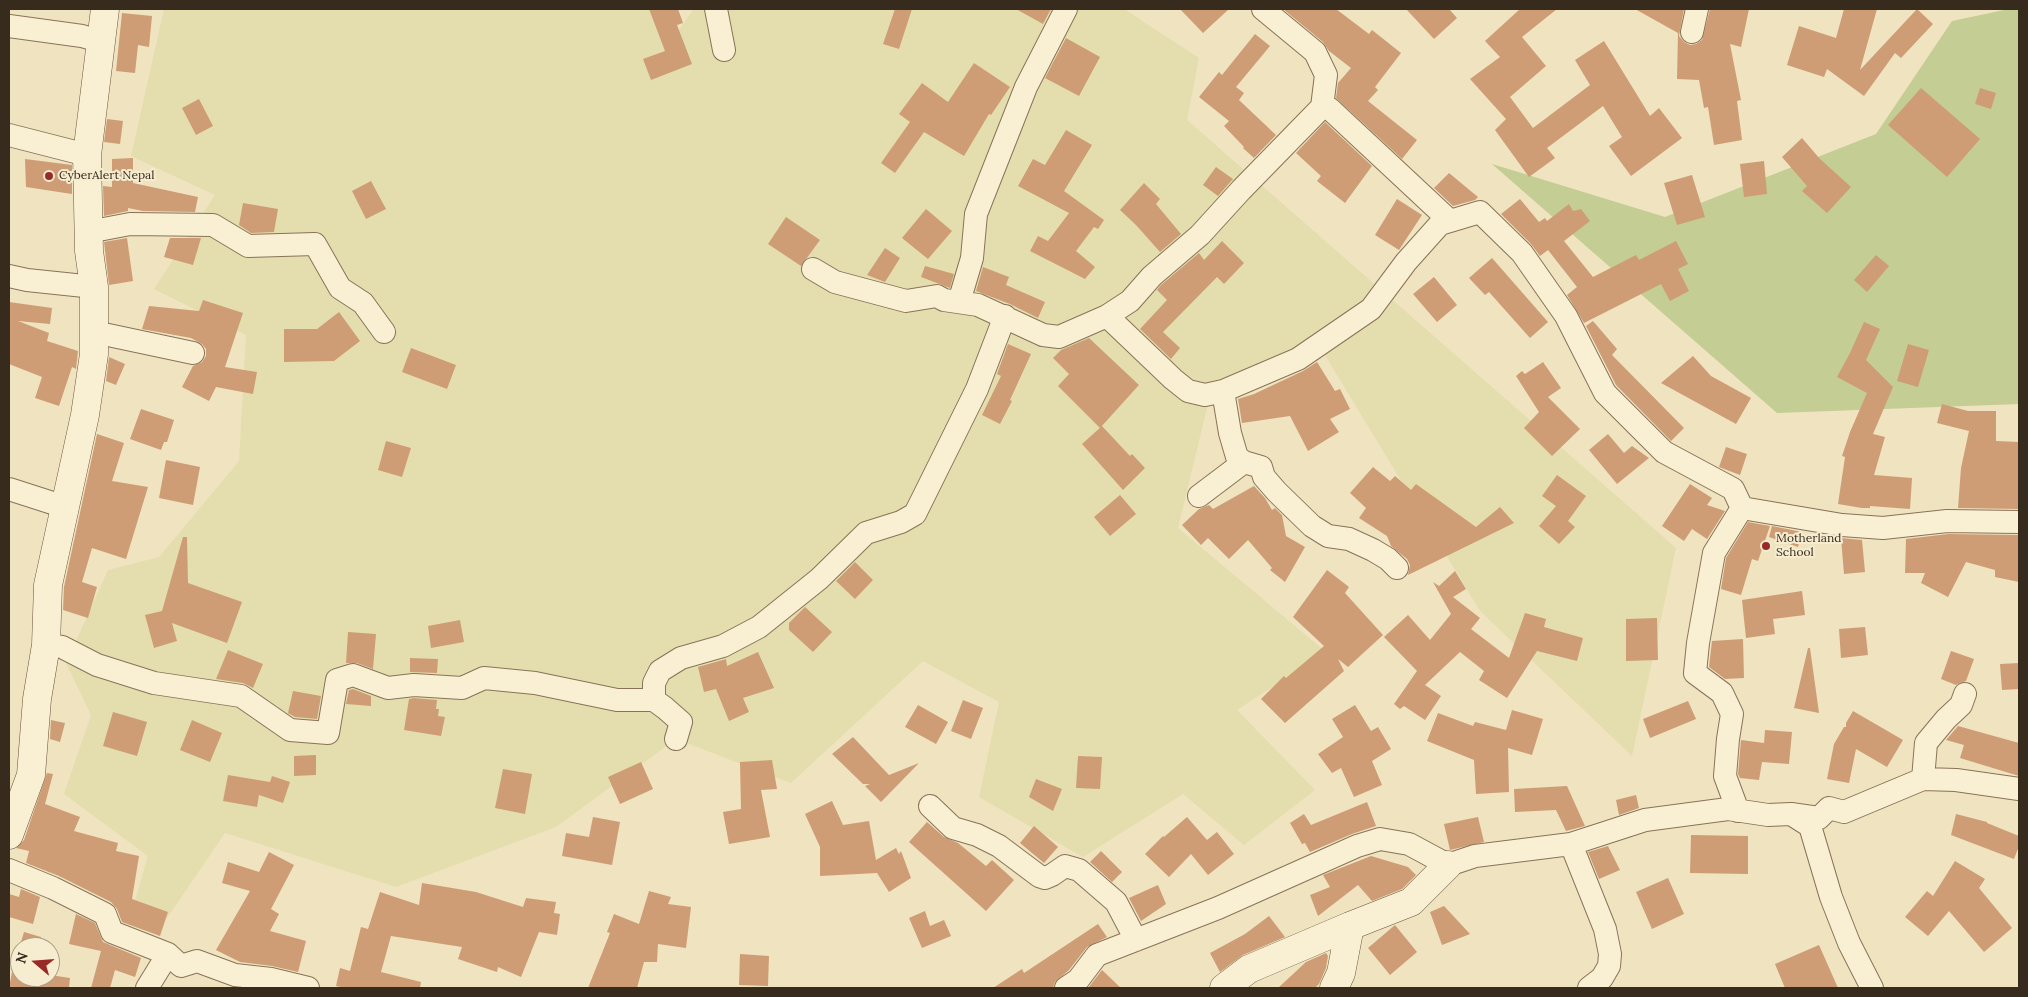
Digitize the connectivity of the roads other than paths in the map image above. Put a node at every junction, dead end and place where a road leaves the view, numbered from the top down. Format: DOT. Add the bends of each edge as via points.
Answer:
graph roads {
  1 [pos="105,9"];
  2 [pos="716,9"];
  3 [pos="1066,9"];
  4 [pos="1263,9"];
  5 [pos="1697,9"];
  6 [pos="9,26"];
  7 [pos="1692,32"];
  8 [pos="102,42"];
  9 [pos="724,50"];
  10 [pos="1322,107"];
  11 [pos="9,135"];
  12 [pos="87,155"];
  13 [pos="1450,221"];
  14 [pos="88,232"];
  15 [pos="813,269"];
  16 [pos="9,276"];
  17 [pos="94,287"];
  18 [pos="959,302"];
  19 [pos="1005,316"];
  20 [pos="1107,316"];
  21 [pos="94,332"];
  22 [pos="384,332"];
  23 [pos="194,353"];
  24 [pos="1223,391"];
  25 [pos="1244,462"];
  26 [pos="9,489"];
  27 [pos="1199,496"];
  28 [pos="65,507"];
  29 [pos="1742,508"];
  30 [pos="2019,522"];
  31 [pos="1397,568"];
  32 [pos="46,645"];
  33 [pos="1965,694"];
  34 [pos="654,700"];
  35 [pos="676,739"];
  36 [pos="1922,779"];
  37 [pos="2019,789"];
  38 [pos="930,806"];
  39 [pos="1738,811"];
  40 [pos="1791,814"];
  41 [pos="9,835"];
  42 [pos="1571,844"];
  43 [pos="1448,865"];
  44 [pos="9,870"];
  45 [pos="1350,926"];
  46 [pos="1136,940"];
  47 [pos="168,954"];
  48 [pos="147,988"];
  49 [pos="308,988"];
  50 [pos="1066,988"];
  51 [pos="1224,988"];
  52 [pos="1334,988"];
  53 [pos="1589,988"];
  54 [pos="1872,988"];
  1 -- 8 [label="street"];
  2 -- 9 [label="street"];
  3 -- 18 [label="street" via="1026,87 976,214 972,258"];
  4 -- 10 [label="street" via="1315,52 1326,75"];
  5 -- 7 [label="street"];
  6 -- 8 [label="street" via="82,36"];
  8 -- 12 [label="street"];
  10 -- 13 [label="street" via="1330,109"];
  10 -- 20 [label="street" via="1200,235 1152,276 1130,301"];
  11 -- 12 [label="street"];
  12 -- 14 [label="street"];
  13 -- 24 [label="street" via="1440,224 1371,309 1298,360"];
  13 -- 29 [label="street" via="1480,212 1522,253 1566,316 1605,393 1664,452 1733,489"];
  14 -- 17 [label="street"];
  14 -- 22 [label="street" via="130,224 213,225 248,246 315,244 340,288 363,303"];
  15 -- 18 [label="street" via="834,282 906,301 937,296"];
  16 -- 17 [label="street"];
  17 -- 21 [label="street"];
  18 -- 19 [label="street" via="978,305"];
  19 -- 20 [label="street" via="1043,335 1058,336"];
  19 -- 34 [label="street" via="977,389 915,514 866,533 819,579 759,628 723,646 682,658 660,671 654,683"];
  20 -- 24 [label="street" via="1188,391 1205,395"];
  21 -- 23 [label="street"];
  21 -- 28 [label="street" via="86,415"];
  24 -- 25 [label="street" via="1230,434 1237,457"];
  25 -- 27 [label="street"];
  25 -- 31 [label="street" via="1261,466 1264,476 1277,492 1312,526 1328,536 1349,539 1373,550 1388,558"];
  26 -- 28 [label="street"];
  28 -- 32 [label="street" via="48,585"];
  29 -- 30 [label="street" via="1842,525 1883,528 1947,521"];
  29 -- 39 [label="street" via="1714,553 1695,673 1722,693 1732,714 1725,776"];
  32 -- 34 [label="street" via="62,647 96,665 154,683 241,696 290,730 328,733 337,680 353,675 388,688 414,685 462,688 484,678 535,683 617,700"];
  32 -- 41 [label="street" via="37,699 31,775"];
  33 -- 36 [label="street" via="1961,705 1926,743"];
  34 -- 35 [label="street" via="681,722"];
  36 -- 37 [label="street"];
  36 -- 40 [label="street" via="1844,812 1829,808 1818,818"];
  38 -- 46 [label="street" via="953,828 978,835 999,846 1040,876 1045,878 1065,866 1079,870 1116,902"];
  39 -- 40 [label="street"];
  39 -- 42 [label="street" via="1728,809 1645,820"];
  40 -- 54 [label="street" via="1810,826 1831,897"];
  42 -- 43 [label="street" via="1475,856"];
  42 -- 53 [label="street" via="1605,929 1610,954 1609,966 1602,978"];
  43 -- 45 [label="street" via="1411,902"];
  43 -- 46 [label="street" via="1409,844 1380,839"];
  44 -- 47 [label="street" via="105,914 112,932"];
  45 -- 51 [label="street" via="1249,969"];
  45 -- 52 [label="street" via="1341,973"];
  46 -- 50 [label="street" via="1096,955 1078,980"];
  47 -- 48 [label="street"];
  47 -- 49 [label="street" via="181,966 197,961 235,975"];
}
